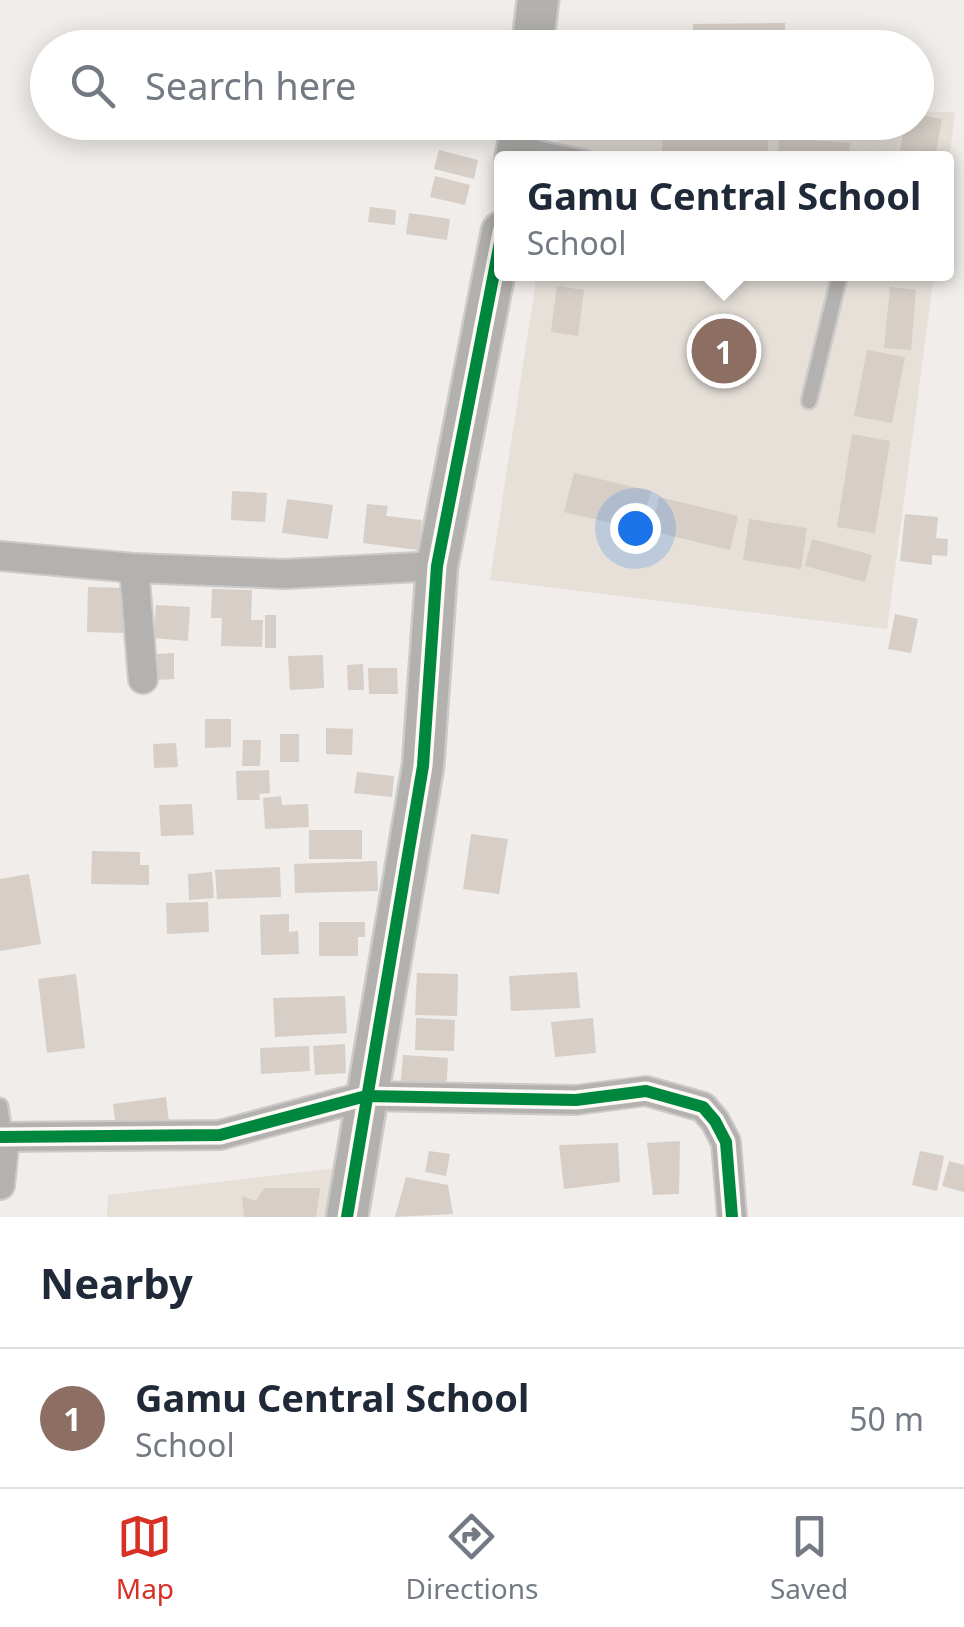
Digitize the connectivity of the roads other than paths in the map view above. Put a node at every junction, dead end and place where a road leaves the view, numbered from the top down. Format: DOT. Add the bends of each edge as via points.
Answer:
graph roads {
  1 [pos="538,0"];
  2 [pos="534,30"];
  3 [pos="519,142"];
  4 [pos="556,151"];
  5 [pos="494,272"];
  6 [pos="838,281"];
  7 [pos="809,401"];
  8 [pos="0,556"];
  9 [pos="436,566"];
  10 [pos="134,568"];
  11 [pos="143,680"];
  12 [pos="366,1096"];
  13 [pos="0,1106"];
  14 [pos="3,1137"];
  15 [pos="0,1185"];
  16 [pos="346,1217"];
  17 [pos="732,1217"];
  1 -- 2 [label="street"];
  3 -- 4 [label="lane"];
  5 -- 9 [label="street"];
  6 -- 7 [label="lane"];
  8 -- 10 [label="street"];
  9 -- 10 [label="street" via="285,574"];
  9 -- 12 [label="street" via="423,766"];
  10 -- 11 [label="street"];
  12 -- 14 [label="street" via="220,1135"];
  12 -- 16 [label="street"];
  12 -- 17 [label="street" via="576,1100 646,1090 678,1098 703,1107 726,1142"];
  13 -- 14 [label="lane"];
  14 -- 15 [label="street"];
}
